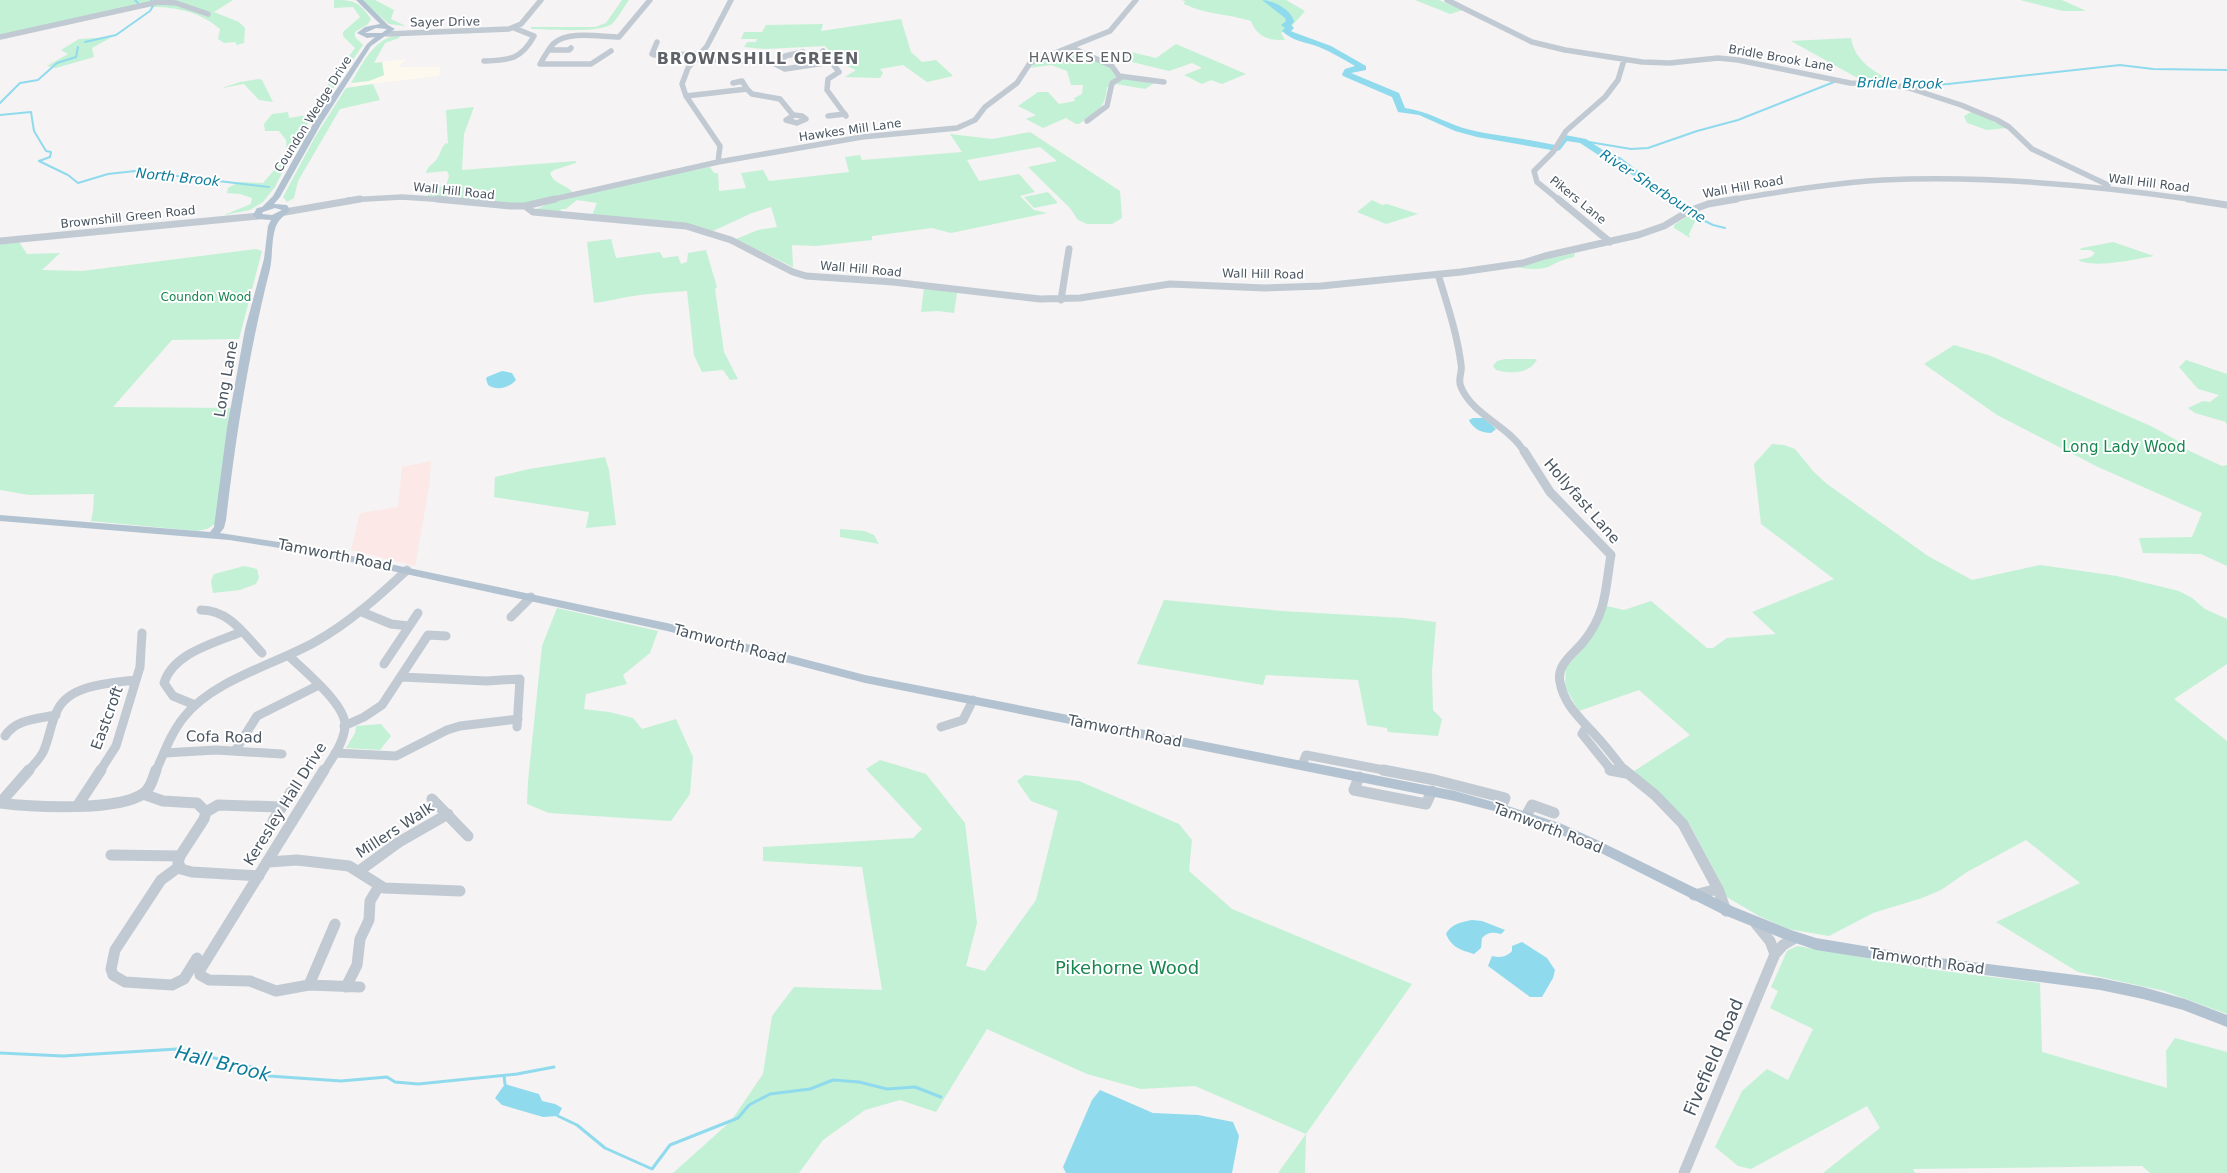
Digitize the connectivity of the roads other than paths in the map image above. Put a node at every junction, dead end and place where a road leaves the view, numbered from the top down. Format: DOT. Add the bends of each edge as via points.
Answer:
graph roads {
  1 [pos="359,0"];
  2 [pos="541,0"];
  3 [pos="650,0"];
  4 [pos="731,0"];
  5 [pos="1136,0"];
  6 [pos="1447,0"];
  7 [pos="208,14"];
  8 [pos="376,18"];
  9 [pos="514,28"];
  10 [pos="387,31"];
  11 [pos="365,32"];
  12 [pos="0,37"];
  13 [pos="619,37"];
  14 [pos="657,42"];
  15 [pos="371,43"];
  16 [pos="1070,47"];
  17 [pos="550,50"];
  18 [pos="569,50"];
  19 [pos="823,51"];
  20 [pos="803,52"];
  21 [pos="698,57"];
  22 [pos="1624,60"];
  23 [pos="484,61"];
  24 [pos="834,62"];
  25 [pos="776,64"];
  26 [pos="1122,77"];
  27 [pos="733,82"];
  28 [pos="1164,82"];
  29 [pos="1859,83"];
  30 [pos="1867,83"];
  31 [pos="747,89"];
  32 [pos="686,96"];
  33 [pos="793,116"];
  34 [pos="828,116"];
  35 [pos="1087,121"];
  36 [pos="718,162"];
  37 [pos="2099,185"];
  38 [pos="276,197"];
  39 [pos="2227,205"];
  40 [pos="525,206"];
  41 [pos="282,210"];
  42 [pos="1687,212"];
  43 [pos="262,213"];
  44 [pos="222,219"];
  45 [pos="272,226"];
  46 [pos="0,240"];
  47 [pos="1610,242"];
  48 [pos="1069,249"];
  49 [pos="1438,274"];
  50 [pos="1061,300"];
  51 [pos="0,518"];
  52 [pos="212,536"];
  53 [pos="407,570"];
  54 [pos="531,597"];
  55 [pos="201,610"];
  56 [pos="362,612"];
  57 [pos="418,613"];
  58 [pos="511,617"];
  59 [pos="409,626"];
  60 [pos="241,632"];
  61 [pos="142,633"];
  62 [pos="446,636"];
  63 [pos="262,653"];
  64 [pos="288,656"];
  65 [pos="384,664"];
  66 [pos="402,677"];
  67 [pos="136,680"];
  68 [pos="317,686"];
  69 [pos="973,700"];
  70 [pos="195,705"];
  71 [pos="56,715"];
  72 [pos="16,724"];
  73 [pos="0,726"];
  74 [pos="344,726"];
  75 [pos="941,727"];
  76 [pos="5,736"];
  77 [pos="235,751"];
  78 [pos="165,753"];
  79 [pos="336,753"];
  80 [pos="282,754"];
  81 [pos="1302,765"];
  82 [pos="291,792"];
  83 [pos="142,794"];
  84 [pos="432,799"];
  85 [pos="0,803"];
  86 [pos="78,805"];
  87 [pos="282,807"];
  88 [pos="1501,807"];
  89 [pos="206,812"];
  90 [pos="1554,813"];
  91 [pos="448,814"];
  92 [pos="1526,816"];
  93 [pos="273,821"];
  94 [pos="468,836"];
  95 [pos="111,855"];
  96 [pos="180,861"];
  97 [pos="268,862"];
  98 [pos="359,871"];
  99 [pos="259,876"];
  100 [pos="378,886"];
  101 [pos="1718,889"];
  102 [pos="460,891"];
  103 [pos="1694,895"];
  104 [pos="1726,911"];
  105 [pos="336,924"];
  106 [pos="1756,924"];
  107 [pos="1795,938"];
  108 [pos="1775,954"];
  109 [pos="197,958"];
  110 [pos="309,985"];
  111 [pos="346,987"];
  112 [pos="360,988"];
  113 [pos="2227,1021"];
  114 [pos="1684,1173"];
  1 -- 8 [label="main road"];
  2 -- 9 [label="street" via="523,23"];
  3 -- 13 [label="street"];
  4 -- 21 [label="street"];
  5 -- 16 [label="street, Hawkes Mill Lane" via="1110,31"];
  6 -- 22 [label="street, Bridle Brook Lane" via="1538,44"];
  7 -- 12 [label="street" via="176,3 158,2"];
  8 -- 10 [label="main road"];
  8 -- 11 [label="main road"];
  9 -- 10 [label="street, Sayer Drive"];
  9 -- 23 [label="street" via="534,36 519,58"];
  10 -- 11 [label="main road"];
  10 -- 15 [label="main road, Coundon Wedge Drive"];
  11 -- 15 [label="main road"];
  13 -- 17 [label="street" via="573,37 554,43"];
  13 -- 17 [label="street" via="612,52 591,64 537,65"];
  14 -- 21 [label="street" via="652,54"];
  15 -- 38 [label="main road, Coundon Wedge Drive" via="316,124"];
  16 -- 26 [label="street" via="1112,66"];
  16 -- 36 [label="street, Hawkes Mill Lane" via="1030,63 1018,82 985,107 975,120 956,128 862,137"];
  17 -- 18 [label="street"];
  19 -- 24 [label="street"];
  20 -- 25 [label="street" via="784,56"];
  21 -- 25 [label="street"];
  21 -- 32 [label="street" via="683,78"];
  22 -- 29 [label="street, Bridle Brook Lane" via="1657,63 1718,58"];
  22 -- 47 [label="street, Pikers Lane" via="1618,80 1605,97 1558,140 1553,152 1534,171 1537,182"];
  24 -- 25 [label="street" via="787,69"];
  24 -- 34 [label="street" via="839,73 828,79 827,90 845,115"];
  26 -- 28 [label="street"];
  26 -- 35 [label="street" via="1110,86 1110,101 1106,108"];
  27 -- 31 [label="street" via="742,81"];
  29 -- 30 [label="street, Bridle Brook Lane"];
  30 -- 37 [label="street, Bridle Brook Lane" via="1909,88 1984,114 2005,124 2032,149"];
  31 -- 32 [label="street"];
  31 -- 33 [label="street" via="752,94 780,99"];
  32 -- 36 [label="street" via="718,143"];
  36 -- 40 [label="street, Hawkes Mill Lane"];
  37 -- 39 [label="street, Wall Hill Road" via="2124,192"];
  37 -- 42 [label="street, Wall Hill Road" via="1980,179 1884,180 1790,190 1708,204"];
  38 -- 41 [label="main road"];
  38 -- 43 [label="main road, Coundon Wedge Drive"];
  40 -- 41 [label="street, Wall Hill Road" via="496,207 400,197"];
  40 -- 50 [label="street, Wall Hill Road" via="533,212 686,226 731,240 806,276"];
  41 -- 43 [label="main road"];
  41 -- 45 [label="main road, Long Lane"];
  42 -- 47 [label="street, Wall Hill Road" via="1664,226"];
  43 -- 44 [label="street, Brownshill Green Road"];
  43 -- 45 [label="main road"];
  44 -- 46 [label="street, Brownshill Green Road"];
  45 -- 52 [label="main road, Long Lane" via="232,428 221,520"];
  47 -- 49 [label="street, Wall Hill Road" via="1523,263"];
  48 -- 50 [label="street"];
  49 -- 50 [label="street, Wall Hill Road" via="1292,288 1170,284"];
  49 -- 101 [label="street, Hollyfast Lane" via="1455,329 1462,367 1460,386 1467,398 1513,436 1550,492 1611,555 1600,617 1584,642 1564,662 1559,682 1573,712 1626,773 1655,794 1683,824"];
  51 -- 52 [label="main road, Tamworth Road"];
  52 -- 53 [label="main road, Tamworth Road" via="276,543"];
  53 -- 54 [label="main road, Tamworth Road"];
  53 -- 56 [label="street"];
  54 -- 58 [label="street"];
  54 -- 69 [label="main road, Tamworth Road" via="667,627 866,679"];
  55 -- 60 [label="street" via="220,612"];
  56 -- 59 [label="street" via="391,624"];
  56 -- 64 [label="street"];
  57 -- 59 [label="street"];
  59 -- 65 [label="street"];
  60 -- 63 [label="street"];
  60 -- 70 [label="street" via="183,659 166,673 164,683 173,696"];
  61 -- 67 [label="street, Eastcroft"];
  62 -- 66 [label="street" via="428,635"];
  64 -- 68 [label="street"];
  64 -- 70 [label="street" via="225,685"];
  66 -- 74 [label="street" via="382,705"];
  66 -- 79 [label="street" via="486,681 517,678 521,682 518,723 454,728 396,756"];
  67 -- 71 [label="street" via="83,689 60,704"];
  67 -- 86 [label="street, Eastcroft" via="116,746"];
  68 -- 74 [label="street" via="338,708"];
  68 -- 77 [label="street" via="257,716"];
  69 -- 75 [label="street" via="963,720"];
  69 -- 81 [label="main road, Tamworth Road"];
  70 -- 78 [label="street" via="176,730"];
  71 -- 72 [label="street"];
  71 -- 85 [label="street" via="41,756"];
  72 -- 73 [label="street"];
  72 -- 76 [label="street" via="8,729"];
  74 -- 79 [label="street, Keresley Hall Drive"];
  77 -- 78 [label="street, Cofa Road"];
  77 -- 80 [label="street, Cofa Road"];
  78 -- 83 [label="street" via="150,786"];
  79 -- 97 [label="street, Keresley Hall Drive"];
  81 -- 88 [label="main road, Tamworth Road"];
  81 -- 88 [label="street" via="1306,755 1435,780 1505,798"];
  82 -- 87 [label="street"];
  83 -- 86 [label="street" via="103,804"];
  83 -- 89 [label="street" via="163,801 197,803"];
  84 -- 91 [label="street, Millers Walk"];
  85 -- 86 [label="street" via="23,807"];
  87 -- 89 [label="street" via="218,805"];
  87 -- 93 [label="street"];
  88 -- 92 [label="main road, Tamworth Road"];
  89 -- 96 [label="street"];
  90 -- 92 [label="street" via="1528,804"];
  91 -- 94 [label="street, Millers Walk"];
  91 -- 98 [label="street, Millers Walk" via="399,842"];
  92 -- 103 [label="main road, Tamworth Road" via="1588,841"];
  95 -- 96 [label="street"];
  96 -- 99 [label="street" via="185,871"];
  96 -- 109 [label="street" via="161,880 115,950 111,969 113,976 131,984 172,985 184,979"];
  97 -- 98 [label="street" via="322,862"];
  97 -- 99 [label="street, Keresley Hall Drive"];
  98 -- 100 [label="street"];
  99 -- 110 [label="street, Keresley Hall Drive" via="200,970 200,975 209,980 250,981 276,991"];
  100 -- 102 [label="street"];
  100 -- 111 [label="street" via="370,901 357,965"];
  101 -- 103 [label="street"];
  101 -- 104 [label="street, Hollyfast Lane"];
  103 -- 104 [label="main road, Tamworth Road"];
  104 -- 106 [label="main road, Tamworth Road"];
  105 -- 110 [label="street"];
  106 -- 107 [label="main road, Tamworth Road"];
  106 -- 108 [label="street" via="1770,941"];
  107 -- 108 [label="street, Fivefield Road"];
  107 -- 113 [label="main road, Tamworth Road" via="1931,964 2113,985 2174,1001"];
  108 -- 114 [label="street, Fivefield Road"];
  110 -- 111 [label="street"];
  111 -- 112 [label="street"];
}
